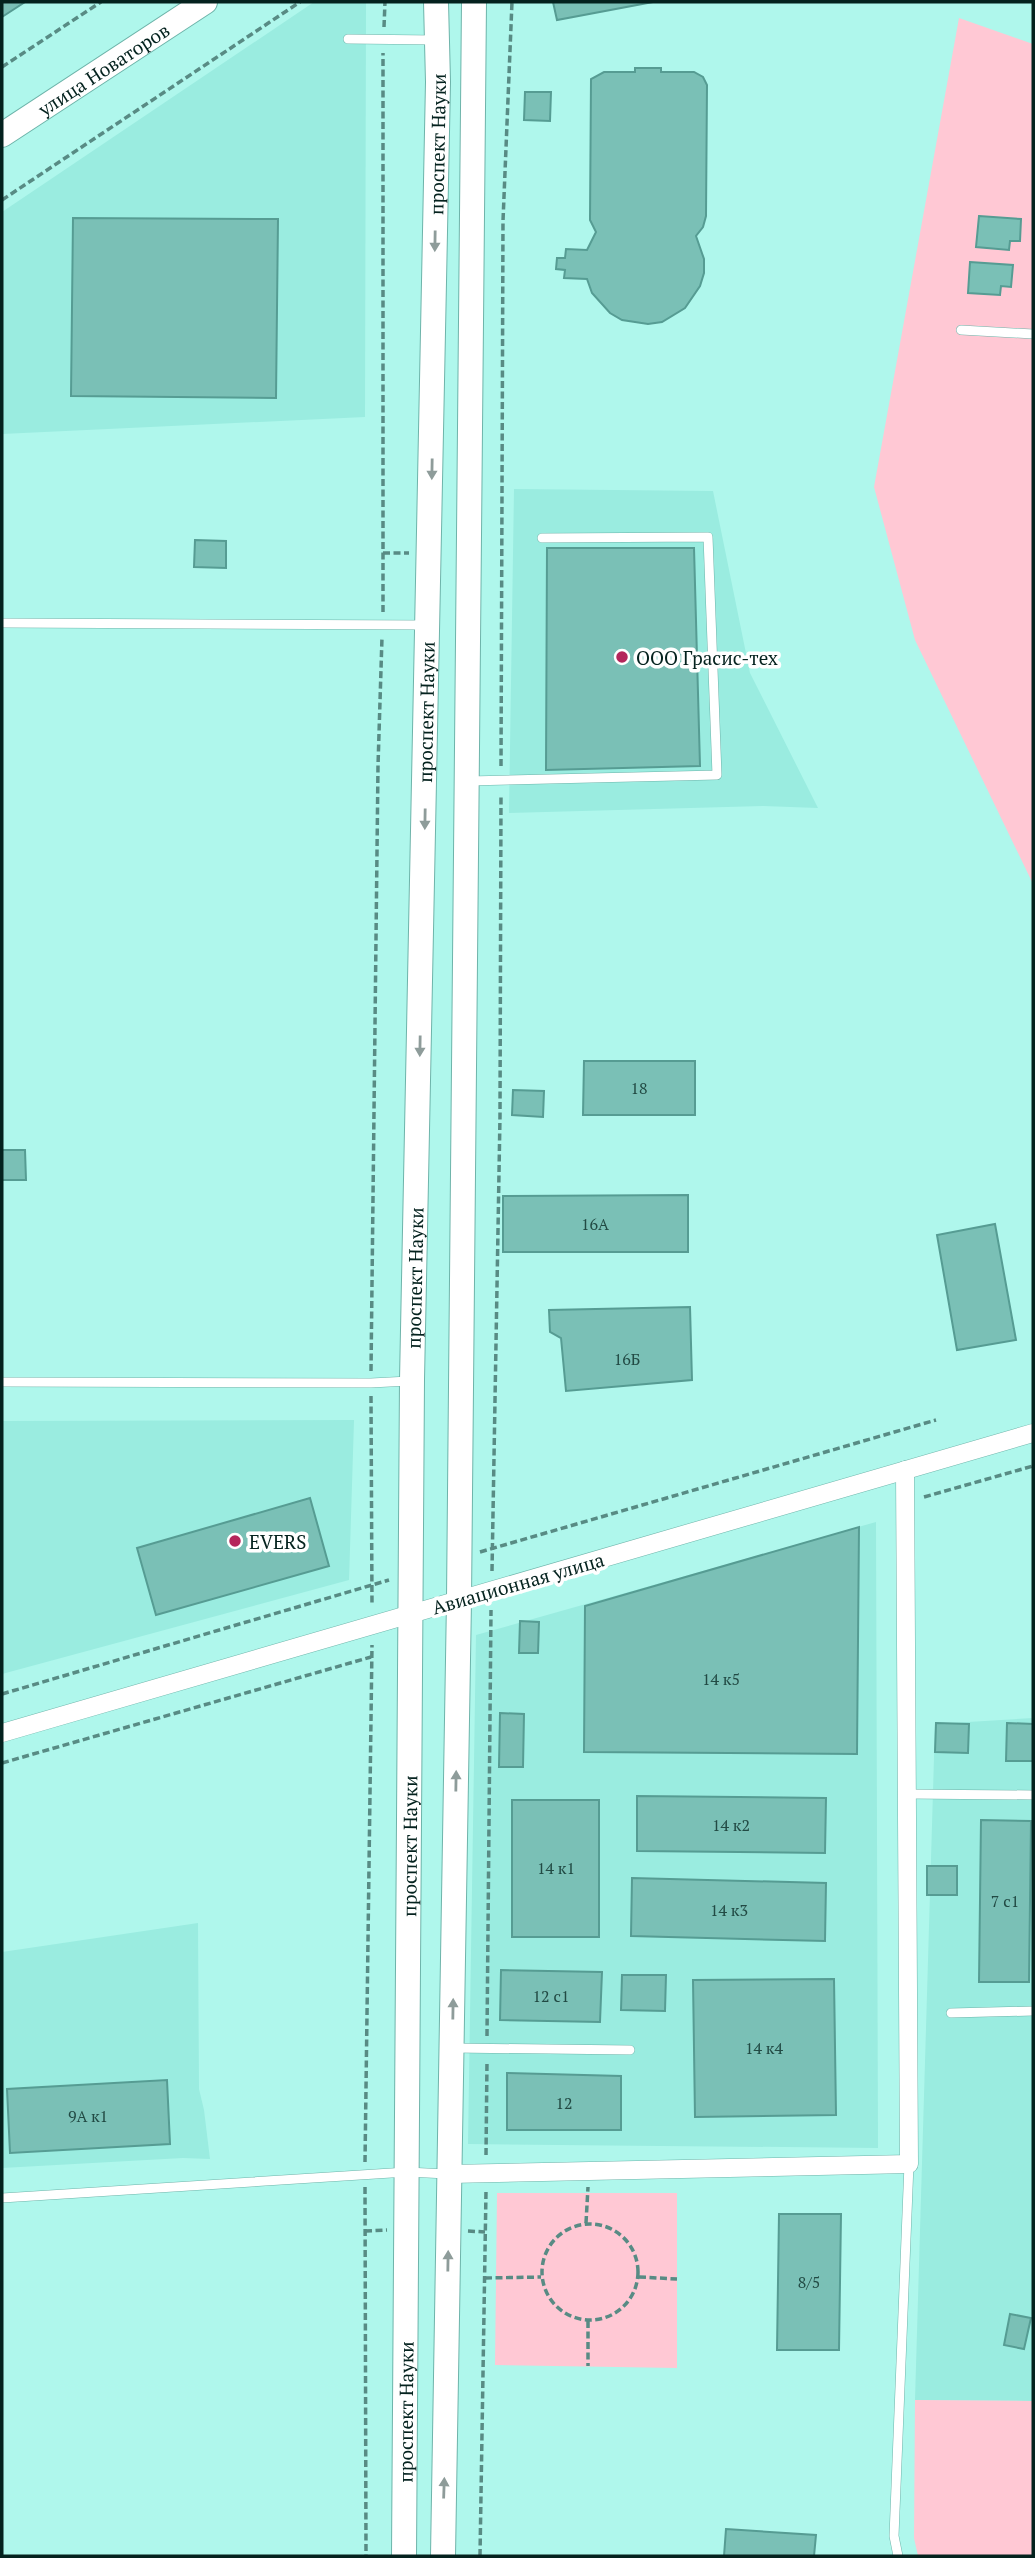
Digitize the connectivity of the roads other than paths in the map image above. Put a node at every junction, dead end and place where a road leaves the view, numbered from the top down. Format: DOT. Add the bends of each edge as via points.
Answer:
graph roads {
  1 [pos="205,2"];
  2 [pos="436,2"];
  3 [pos="474,2"];
  4 [pos="348,39"];
  5 [pos="437,40"];
  6 [pos="2,135"];
  7 [pos="961,330"];
  8 [pos="1033,334"];
  9 [pos="542,538"];
  10 [pos="2,623"];
  11 [pos="429,625"];
  12 [pos="467,781"];
  13 [pos="412,1380"];
  14 [pos="2,1382"];
  15 [pos="1033,1433"];
  16 [pos="905,1471"];
  17 [pos="459,1600"];
  18 [pos="412,1614"];
  19 [pos="2,1733"];
  20 [pos="907,1794"];
  21 [pos="1033,1796"];
  22 [pos="1033,2011"];
  23 [pos="951,2013"];
  24 [pos="452,2048"];
  25 [pos="630,2050"];
  26 [pos="909,2164"];
  27 [pos="407,2172"];
  28 [pos="449,2174"];
  29 [pos="2,2198"];
  30 [pos="404,2556"];
  31 [pos="443,2556"];
  32 [pos="898,2556"];
  1 -- 6 [label="street, улица Новаторов"];
  2 -- 5 [label="street, проспект Науки"];
  3 -- 12 [label="street, проспект Науки"];
  4 -- 5 [label="lane"];
  5 -- 11 [label="street, проспект Науки, one-way"];
  7 -- 8 [label="lane"];
  9 -- 12 [label="lane" via="708,537 717,775"];
  10 -- 11 [label="lane"];
  11 -- 13 [label="street, проспект Науки, one-way"];
  12 -- 17 [label="street, проспект Науки"];
  13 -- 14 [label="lane"];
  13 -- 18 [label="street, проспект Науки"];
  15 -- 16 [label="street, Авиационная улица"];
  16 -- 17 [label="street, Авиационная улица"];
  16 -- 20 [label="street"];
  17 -- 18 [label="street, Авиационная улица"];
  24 -- 17 [label="street, проспект Науки, one-way"];
  18 -- 19 [label="street, Авиационная улица"];
  18 -- 27 [label="street, проспект Науки"];
  20 -- 21 [label="lane"];
  20 -- 26 [label="street"];
  22 -- 23 [label="lane"];
  24 -- 25 [label="lane"];
  24 -- 28 [label="street, проспект Науки"];
  26 -- 28 [label="street"];
  26 -- 32 [label="lane" via="894,2536"];
  27 -- 28 [label="lane"];
  27 -- 29 [label="lane"];
  27 -- 30 [label="street, проспект Науки"];
  31 -- 28 [label="street, проспект Науки, one-way"];
}
